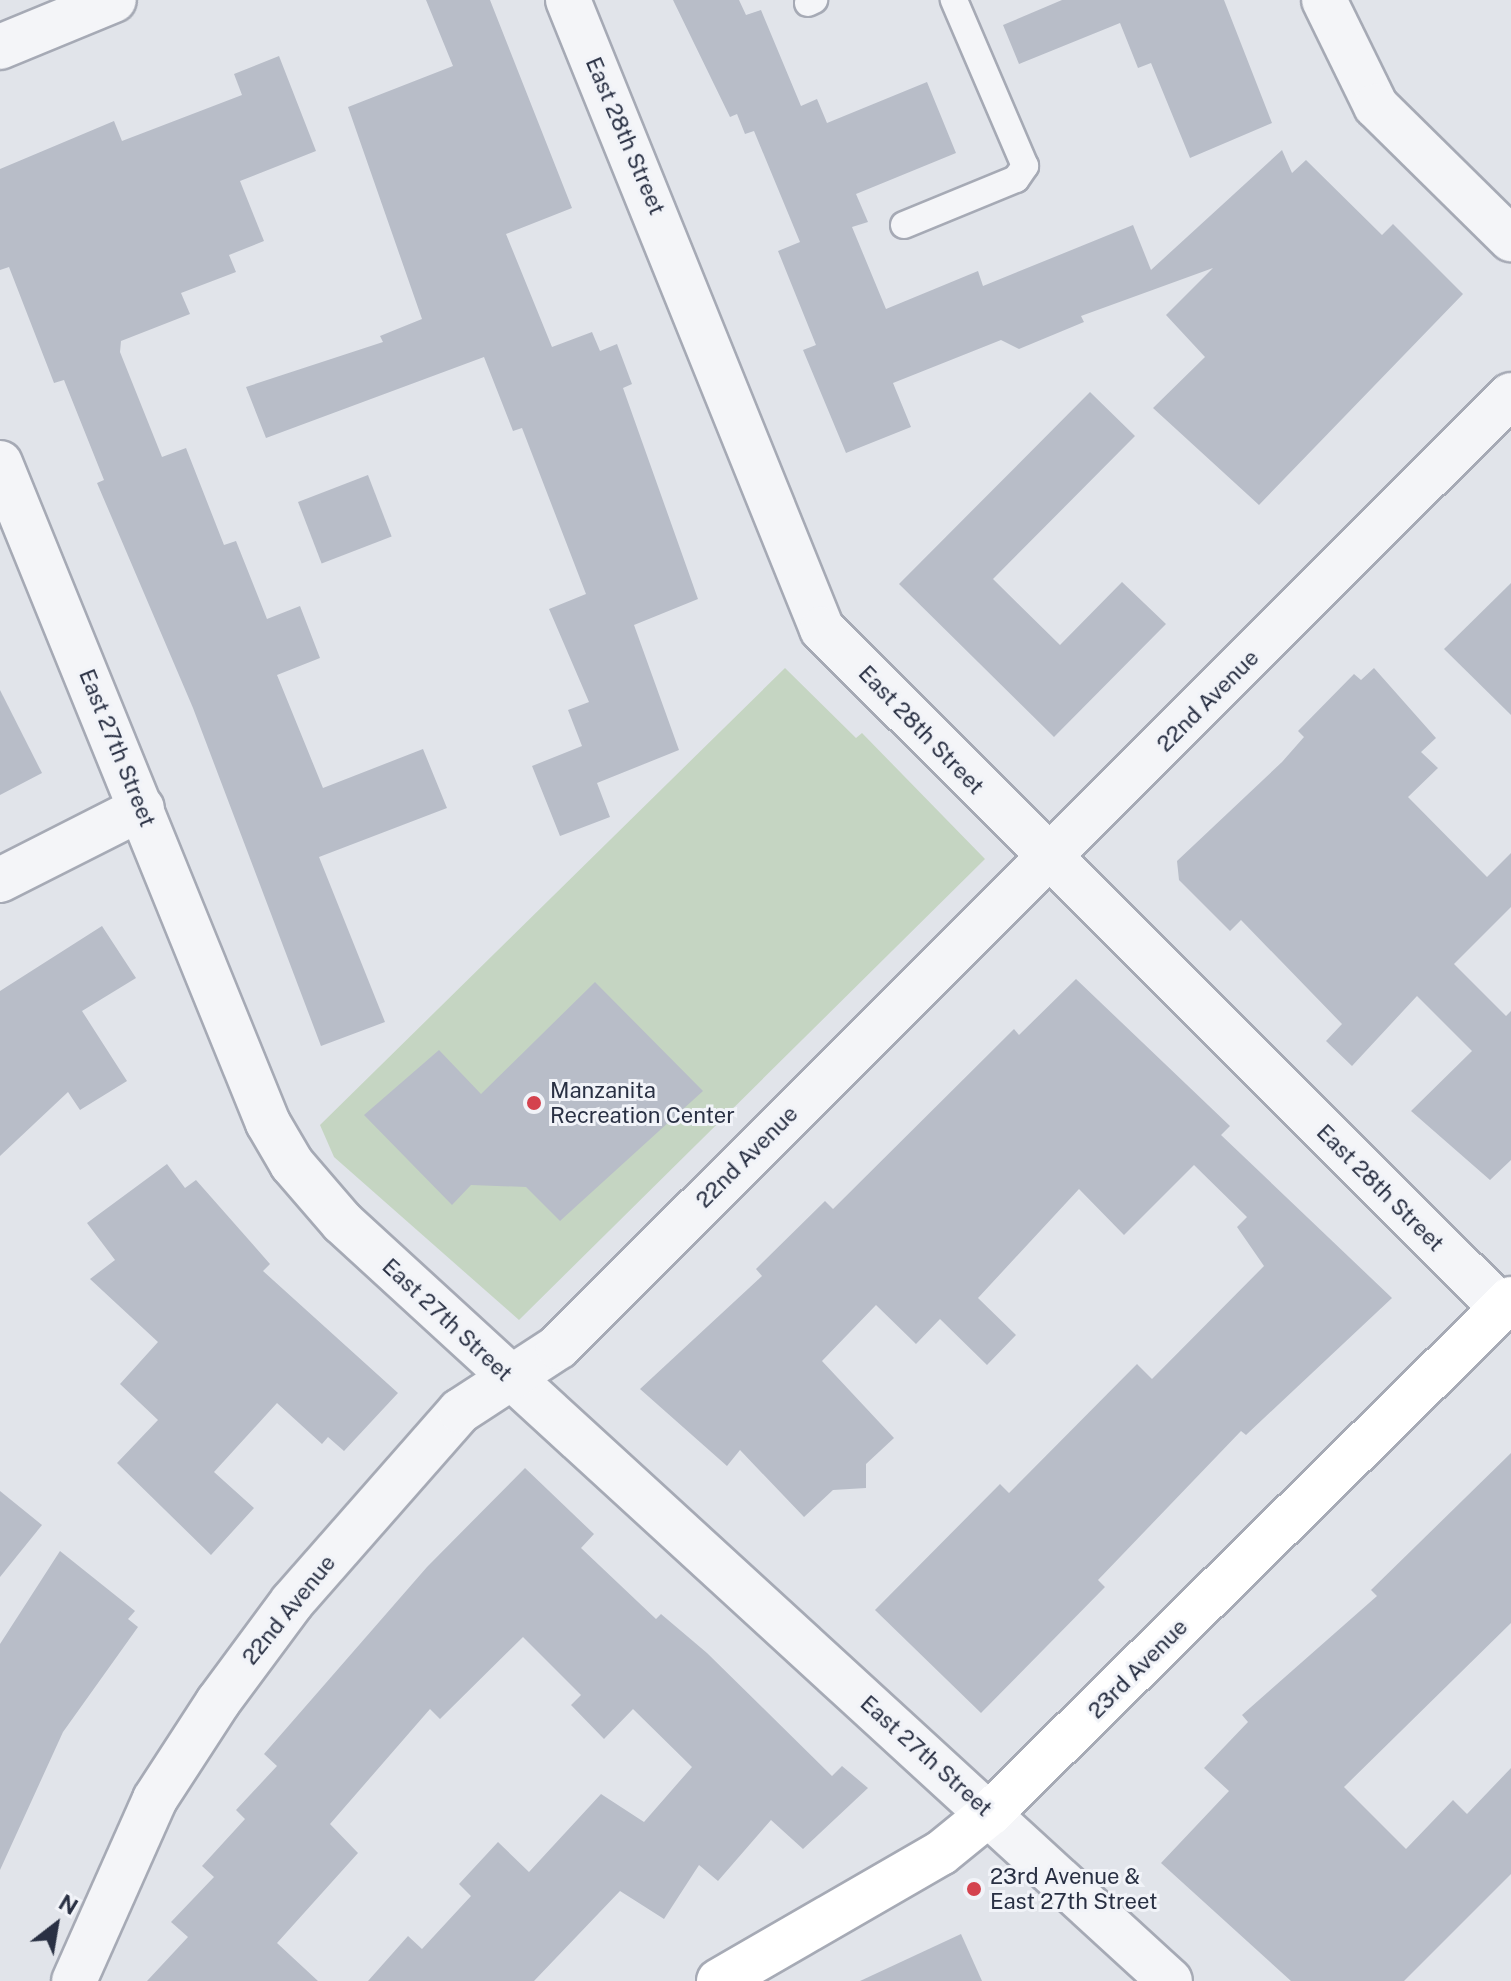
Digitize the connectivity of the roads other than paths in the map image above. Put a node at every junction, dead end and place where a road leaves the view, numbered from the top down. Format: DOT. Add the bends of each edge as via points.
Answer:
graph roads {
  1 [pos="114,0"];
  2 [pos="568,0"];
  3 [pos="954,0"];
  4 [pos="1324,0"];
  5 [pos="0,47"];
  6 [pos="904,225"];
  7 [pos="1511,239"];
  8 [pos="1511,395"];
  9 [pos="0,463"];
  10 [pos="142,808"];
  11 [pos="1050,861"];
  12 [pos="0,880"];
  13 [pos="1506,1304"];
  14 [pos="510,1378"];
  15 [pos="990,1813"];
  16 [pos="74,1981"];
  17 [pos="719,1981"];
  18 [pos="1170,1981"];
  1 -- 5 [label="street"];
  2 -- 11 [label="street, East 28th Street" via="822,629"];
  3 -- 6 [label="lane" via="1025,166 1016,179"];
  4 -- 7 [label="street" via="1376,106"];
  8 -- 11 [label="street, 22nd Avenue"];
  9 -- 10 [label="street, East 27th Street"];
  10 -- 12 [label="street"];
  10 -- 14 [label="street, East 27th Street" via="268,1123 292,1164 342,1222"];
  11 -- 13 [label="street, East 28th Street"];
  11 -- 14 [label="street, 22nd Avenue" via="558,1347"];
  13 -- 15 [label="street, 23rd Avenue"];
  14 -- 15 [label="street, East 27th Street"];
  14 -- 16 [label="street, 22nd Avenue" via="460,1411 292,1602 218,1702 155,1799"];
  15 -- 17 [label="street, 23rd Avenue" via="941,1853"];
  15 -- 18 [label="street, East 27th Street"];
}
